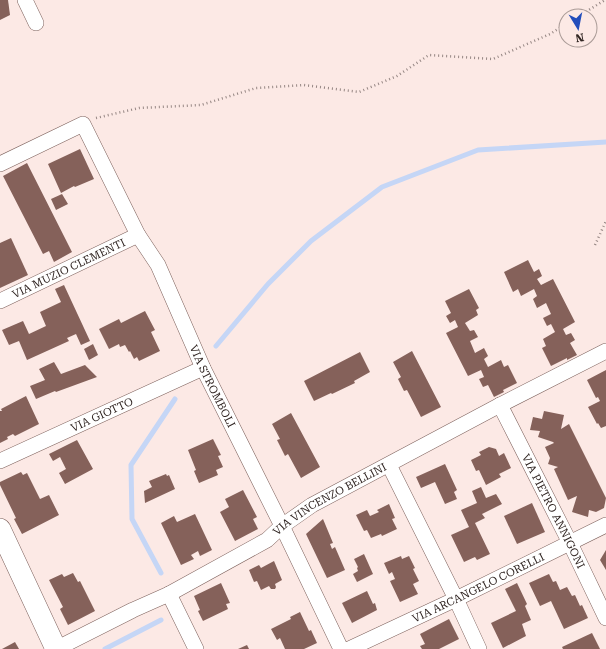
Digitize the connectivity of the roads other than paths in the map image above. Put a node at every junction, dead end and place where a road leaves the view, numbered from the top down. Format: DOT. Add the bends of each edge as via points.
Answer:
graph roads {
  1 [pos="25,0"];
  2 [pos="36,23"];
  3 [pos="0,164"];
  4 [pos="138,235"];
  5 [pos="0,301"];
  6 [pos="606,351"];
  7 [pos="203,368"];
  8 [pos="500,405"];
  9 [pos="0,461"];
  10 [pos="389,464"];
  11 [pos="606,525"];
  12 [pos="282,526"];
  13 [pos="0,529"];
  14 [pos="570,543"];
  15 [pos="169,594"];
  16 [pos="456,599"];
  17 [pos="606,618"];
  18 [pos="56,649"];
  19 [pos="196,649"];
  20 [pos="341,649"];
  21 [pos="349,649"];
  22 [pos="479,649"];
  1 -- 2 [label="street"];
  3 -- 4 [label="street, VIA STROMBOLI" via="83,124"];
  4 -- 5 [label="street, VIA MUZIO CLEMENTI"];
  4 -- 7 [label="street, VIA STROMBOLI" via="158,265"];
  6 -- 8 [label="street, VIA VINCENZO BELLINI"];
  7 -- 9 [label="street, VIA GIOTTO"];
  7 -- 12 [label="street, VIA STROMBOLI"];
  8 -- 10 [label="street, VIA VINCENZO BELLINI"];
  8 -- 14 [label="street, VIA PIETRO ANNIGONI"];
  10 -- 12 [label="street, VIA VINCENZO BELLINI" via="312,505"];
  10 -- 16 [label="street"];
  11 -- 14 [label="street, VIA ARCANGELO CORELLI"];
  12 -- 15 [label="street, VIA VINCENZO BELLINI" via="267,540"];
  12 -- 20 [label="street, VIA STROMBOLI"];
  13 -- 18 [label="street"];
  14 -- 16 [label="street, VIA ARCANGELO CORELLI"];
  14 -- 17 [label="street, VIA PIETRO ANNIGONI"];
  15 -- 18 [label="street, VIA VINCENZO BELLINI"];
  15 -- 19 [label="street"];
  16 -- 21 [label="street, VIA ARCANGELO CORELLI"];
  16 -- 22 [label="street"];
}
